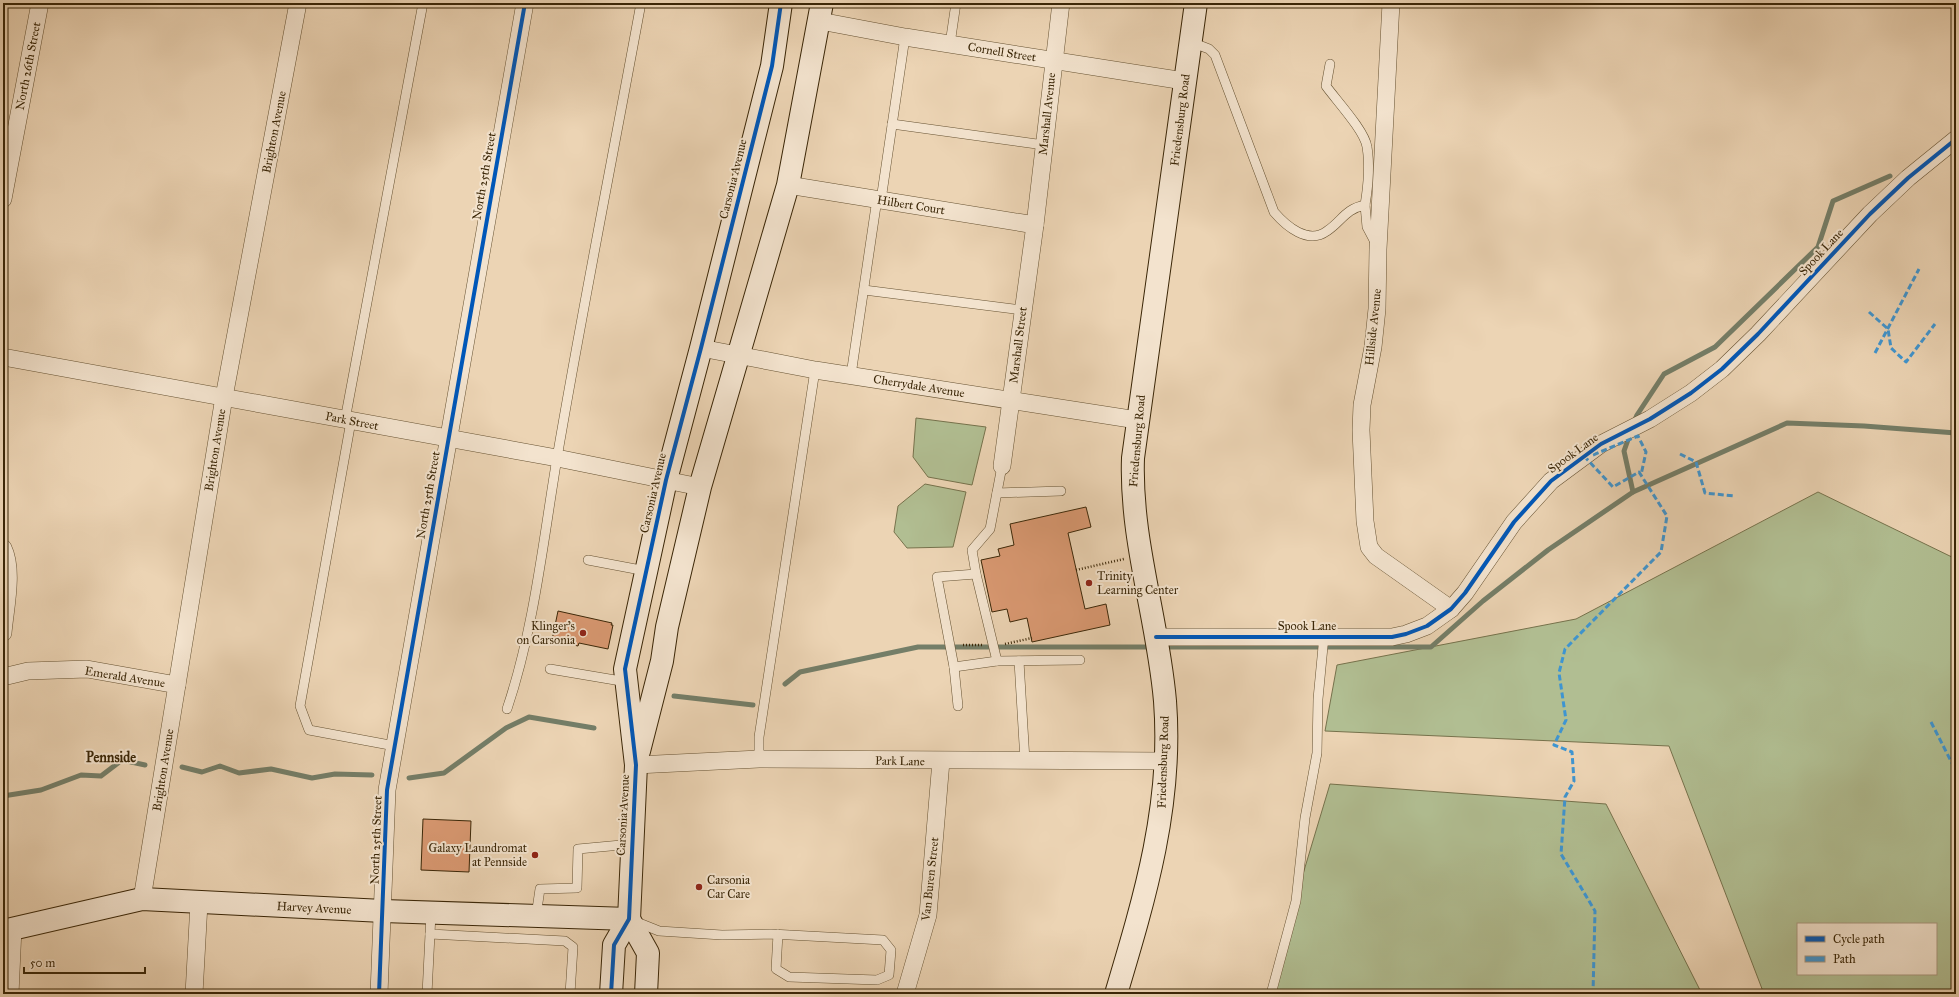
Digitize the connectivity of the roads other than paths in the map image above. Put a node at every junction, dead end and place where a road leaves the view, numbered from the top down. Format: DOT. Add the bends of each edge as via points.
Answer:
graph roads {
  1 [pos="40,3"];
  2 [pos="298,3"];
  3 [pos="423,3"];
  4 [pos="525,3"];
  5 [pos="641,3"];
  6 [pos="781,3"];
  7 [pos="956,3"];
  8 [pos="1060,3"];
  9 [pos="1196,3"];
  10 [pos="1391,3"];
  11 [pos="821,12"];
  12 [pos="905,37"];
  13 [pos="1191,42"];
  14 [pos="950,44"];
  15 [pos="1053,60"];
  16 [pos="1330,64"];
  17 [pos="1184,81"];
  18 [pos="892,124"];
  19 [pos="1956,139"];
  20 [pos="1044,145"];
  21 [pos="788,185"];
  22 [pos="3,199"];
  23 [pos="879,200"];
  24 [pos="1365,205"];
  25 [pos="1035,225"];
  26 [pos="1378,249"];
  27 [pos="864,290"];
  28 [pos="1022,310"];
  29 [pos="701,348"];
  30 [pos="738,356"];
  31 [pos="3,357"];
  32 [pos="815,370"];
  33 [pos="851,376"];
  34 [pos="224,397"];
  35 [pos="1011,400"];
  36 [pos="1137,420"];
  37 [pos="348,421"];
  38 [pos="447,440"];
  39 [pos="557,458"];
  40 [pos="1002,466"];
  41 [pos="666,480"];
  42 [pos="700,487"];
  43 [pos="1061,491"];
  44 [pos="997,493"];
  45 [pos="3,548"];
  46 [pos="588,560"];
  47 [pos="646,571"];
  48 [pos="976,574"];
  49 [pos="1451,609"];
  50 [pos="3,634"];
  51 [pos="1324,636"];
  52 [pos="1156,637"];
  53 [pos="1080,660"];
  54 [pos="997,661"];
  55 [pos="1019,661"];
  56 [pos="954,667"];
  57 [pos="550,669"];
  58 [pos="3,677"];
  59 [pos="627,682"];
  60 [pos="177,685"];
  61 [pos="958,706"];
  62 [pos="507,709"];
  63 [pos="395,746"];
  64 [pos="758,759"];
  65 [pos="1165,760"];
  66 [pos="941,761"];
  67 [pos="1025,761"];
  68 [pos="636,765"];
  69 [pos="632,844"];
  70 [pos="142,899"];
  71 [pos="199,903"];
  72 [pos="383,911"];
  73 [pos="536,916"];
  74 [pos="629,919"];
  75 [pos="430,923"];
  76 [pos="8,929"];
  77 [pos="778,934"];
  78 [pos="10,994"];
  79 [pos="194,994"];
  80 [pos="379,994"];
  81 [pos="427,994"];
  82 [pos="570,994"];
  83 [pos="611,994"];
  84 [pos="646,994"];
  85 [pos="905,994"];
  86 [pos="1116,994"];
  87 [pos="1271,994"];
  1 -- 22 [label="street, North 26th Street"];
  2 -- 34 [label="street, Brighton Avenue"];
  3 -- 37 [label="lane"];
  4 -- 38 [label="street, North 25th Street"];
  5 -- 39 [label="lane"];
  6 -- 29 [label="street, Carsonia Avenue" via="772,66"];
  7 -- 14 [label="lane"];
  8 -- 15 [label="street, Marshall Avenue"];
  9 -- 13 [label="street, Friedensburg Road"];
  10 -- 26 [label="street, Hillside Avenue"];
  11 -- 12 [label="street, Cornell Street"];
  11 -- 21 [label="street, Carsonia Avenue"];
  12 -- 14 [label="street, Cornell Street"];
  12 -- 18 [label="lane"];
  13 -- 17 [label="street, Friedensburg Road"];
  13 -- 24 [label="lane" via="1209,49 1215,55 1274,212 1283,222 1297,232 1311,236 1326,232 1353,207"];
  14 -- 15 [label="street, Cornell Street"];
  15 -- 17 [label="street, Cornell Street"];
  15 -- 20 [label="street, Marshall Avenue"];
  16 -- 24 [label="lane" via="1326,86 1362,134 1367,146 1368,186"];
  17 -- 36 [label="street, Friedensburg Road"];
  18 -- 20 [label="lane"];
  18 -- 23 [label="lane"];
  19 -- 49 [label="street, Spook Lane" via="1908,178 1870,214 1722,369 1691,393 1650,419 1601,444 1551,481 1514,522"];
  20 -- 25 [label="street, Marshall Avenue"];
  21 -- 23 [label="street, Hilbert Court"];
  21 -- 30 [label="street, Carsonia Avenue"];
  23 -- 25 [label="street, Hilbert Court"];
  23 -- 27 [label="lane"];
  24 -- 26 [label="lane" via="1367,227"];
  25 -- 28 [label="street, Marshall Street"];
  26 -- 49 [label="street, Hillside Avenue" via="1378,309 1362,405 1361,430 1368,547 1376,556"];
  27 -- 28 [label="lane"];
  27 -- 33 [label="lane"];
  28 -- 35 [label="street, Marshall Street"];
  29 -- 30 [label="street, Cherrydale Avenue"];
  29 -- 41 [label="street, Carsonia Avenue"];
  30 -- 32 [label="street, Cherrydale Avenue"];
  30 -- 42 [label="street, Carsonia Avenue"];
  31 -- 34 [label="street, Park Street"];
  32 -- 33 [label="street, Cherrydale Avenue"];
  32 -- 64 [label="lane" via="759,737"];
  33 -- 35 [label="street, Cherrydale Avenue"];
  34 -- 37 [label="street, Park Street"];
  34 -- 60 [label="street, Brighton Avenue"];
  35 -- 36 [label="street, Cherrydale Avenue"];
  35 -- 40 [label="street, Marshall Street"];
  36 -- 52 [label="street, Friedensburg Road" via="1132,489"];
  37 -- 38 [label="street, Park Street"];
  37 -- 63 [label="lane" via="300,706 309,730"];
  38 -- 39 [label="street, Park Street"];
  38 -- 63 [label="street, North 25th Street"];
  39 -- 41 [label="street, Park Street"];
  39 -- 62 [label="lane" via="543,550 524,647"];
  40 -- 44 [label="lane"];
  41 -- 42 [label="street, Park Street"];
  41 -- 47 [label="street, Carsonia Avenue"];
  42 -- 68 [label="street, Carsonia Avenue" via="667,627 662,661"];
  43 -- 44 [label="lane"];
  44 -- 48 [label="lane" via="990,529 972,550"];
  45 -- 50 [label="street" via="8,558"];
  46 -- 47 [label="lane"];
  47 -- 59 [label="street, Carsonia Avenue" via="625,669"];
  48 -- 54 [label="lane"];
  48 -- 56 [label="lane" via="937,576"];
  49 -- 51 [label="street, Spook Lane" via="1426,626 1406,634 1381,637"];
  51 -- 52 [label="street, Spook Lane"];
  51 -- 87 [label="lane" via="1318,699 1317,753 1305,818 1296,901"];
  52 -- 65 [label="street, Friedensburg Road" via="1165,701"];
  53 -- 55 [label="lane"];
  54 -- 55 [label="lane"];
  54 -- 56 [label="lane"];
  55 -- 67 [label="lane"];
  56 -- 61 [label="lane"];
  57 -- 59 [label="lane"];
  58 -- 60 [label="street, Emerald Avenue" via="28,670 87,669"];
  59 -- 68 [label="street, Carsonia Avenue"];
  60 -- 70 [label="street, Brighton Avenue"];
  63 -- 72 [label="street, North 25th Street" via="388,790"];
  64 -- 66 [label="street, Park Lane"];
  64 -- 68 [label="street, Park Lane"];
  65 -- 67 [label="street, Park Lane"];
  65 -- 86 [label="street, Friedensburg Road" via="1162,808 1155,852"];
  66 -- 67 [label="street, Park Lane"];
  66 -- 85 [label="street, Van Buren Street" via="928,915"];
  68 -- 69 [label="street, Carsonia Avenue"];
  69 -- 73 [label="lane" via="578,849 577,888 540,889"];
  69 -- 74 [label="street, Carsonia Avenue"];
  70 -- 71 [label="street, Harvey Avenue"];
  70 -- 76 [label="street, Harvey Avenue"];
  71 -- 72 [label="street, Harvey Avenue"];
  71 -- 79 [label="street"];
  72 -- 75 [label="street, Harvey Avenue"];
  72 -- 80 [label="street, North 25th Street"];
  73 -- 74 [label="street, Harvey Avenue"];
  73 -- 75 [label="street, Harvey Avenue"];
  74 -- 77 [label="lane" via="659,930 722,935"];
  74 -- 83 [label="street, Carsonia Avenue" via="614,946"];
  74 -- 84 [label="street" via="648,953"];
  75 -- 81 [label="lane"];
  75 -- 82 [label="lane" via="565,941 573,947"];
  76 -- 78 [label="street"];
  77 -- 77 [label="lane" via="883,940 891,950 889,975 877,980 789,977 776,969"];
}
